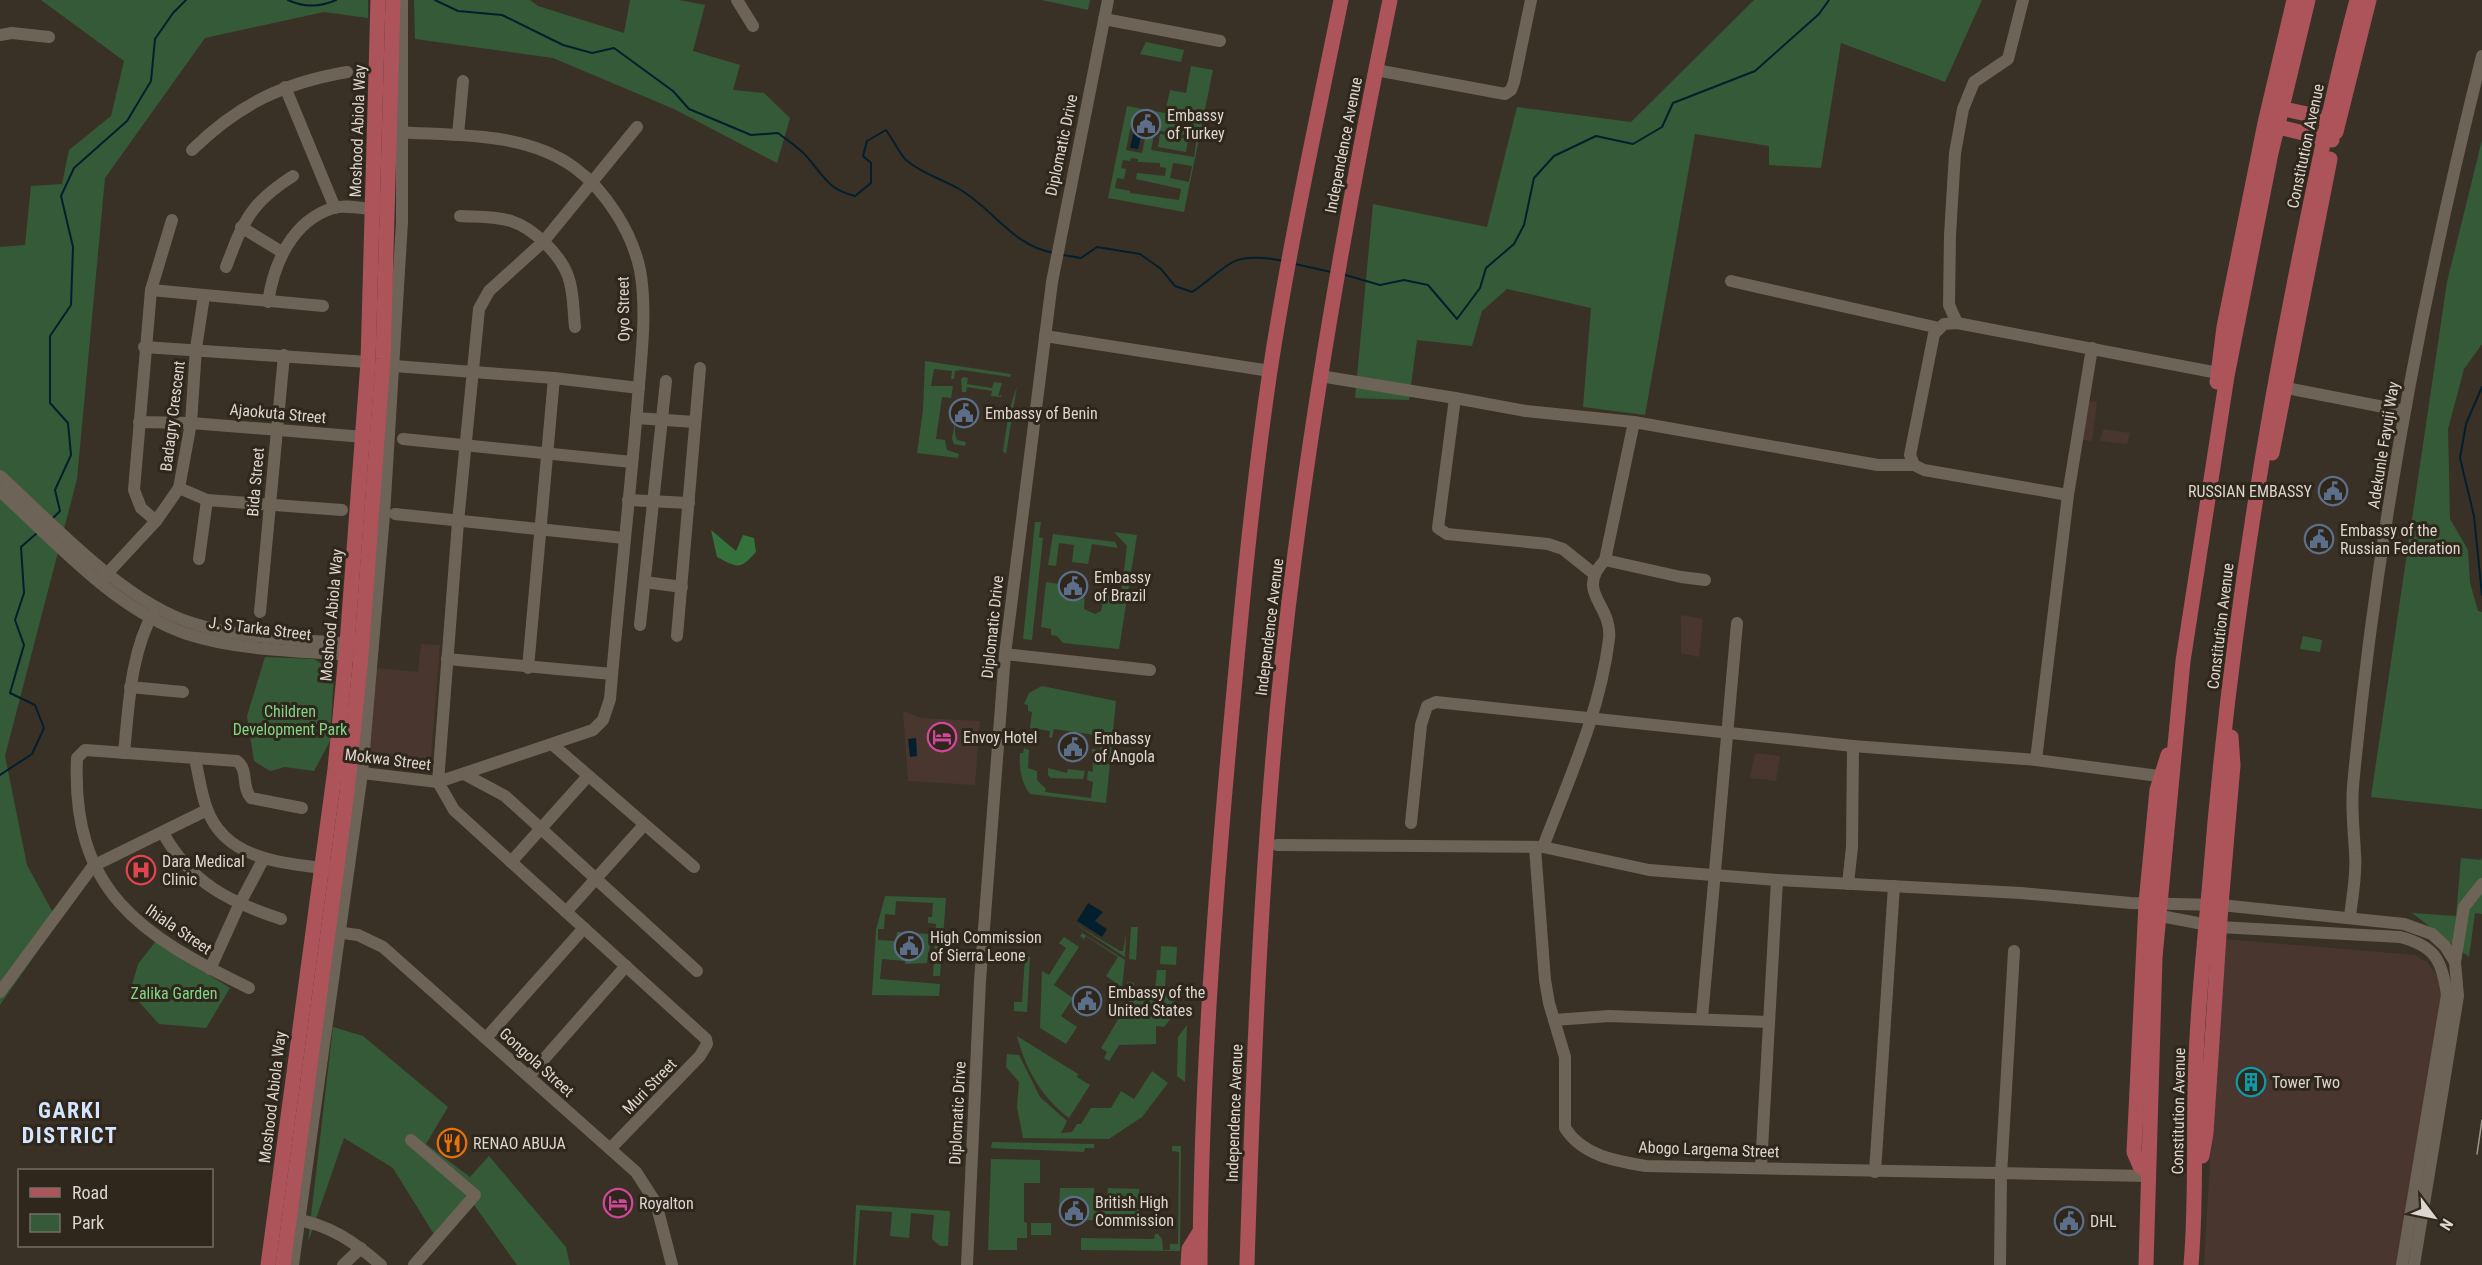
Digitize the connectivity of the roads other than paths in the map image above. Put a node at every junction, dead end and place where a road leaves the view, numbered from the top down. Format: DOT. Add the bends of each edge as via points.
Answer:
graph roads {
  1 [pos="378,0"];
  2 [pos="393,0"];
  3 [pos="402,0"];
  4 [pos="737,0"];
  5 [pos="1108,0"];
  6 [pos="1341,0"];
  7 [pos="1390,0"];
  8 [pos="1531,0"];
  9 [pos="2023,0"];
  10 [pos="2294,0"];
  11 [pos="2308,0"];
  12 [pos="2357,0"];
  13 [pos="2369,0"];
  14 [pos="1104,19"];
  15 [pos="385,20"];
  16 [pos="753,26"];
  17 [pos="0,35"];
  18 [pos="49,37"];
  19 [pos="1220,41"];
  20 [pos="2482,56"];
  21 [pos="1376,70"];
  22 [pos="347,72"];
  23 [pos="463,81"];
  24 [pos="285,87"];
  25 [pos="2268,105"];
  26 [pos="2338,121"];
  27 [pos="2265,123"];
  28 [pos="637,127"];
  29 [pos="390,131"];
  30 [pos="458,135"];
  31 [pos="2334,140"];
  32 [pos="192,150"];
  33 [pos="293,176"];
  34 [pos="592,183"];
  35 [pos="334,208"];
  36 [pos="380,210"];
  37 [pos="460,216"];
  38 [pos="172,220"];
  39 [pos="241,227"];
  40 [pos="543,242"];
  41 [pos="282,252"];
  42 [pos="226,267"];
  43 [pos="1731,281"];
  44 [pos="151,290"];
  45 [pos="204,296"];
  46 [pos="268,302"];
  47 [pos="323,306"];
  48 [pos="1957,323"];
  49 [pos="575,327"];
  50 [pos="1939,328"];
  51 [pos="1045,336"];
  52 [pos="144,346"];
  53 [pos="196,348"];
  54 [pos="2092,348"];
  55 [pos="284,355"];
  56 [pos="368,362"];
  57 [pos="394,366"];
  58 [pos="700,368"];
  59 [pos="1270,371"];
  60 [pos="472,372"];
  61 [pos="2218,373"];
  62 [pos="1320,376"];
  63 [pos="554,378"];
  64 [pos="666,381"];
  65 [pos="639,388"];
  66 [pos="2286,388"];
  67 [pos="1455,398"];
  68 [pos="2404,411"];
  69 [pos="636,418"];
  70 [pos="662,420"];
  71 [pos="140,422"];
  72 [pos="695,422"];
  73 [pos="1634,422"];
  74 [pos="191,423"];
  75 [pos="277,430"];
  76 [pos="364,436"];
  77 [pos="403,440"];
  78 [pos="465,446"];
  79 [pos="549,454"];
  80 [pos="632,462"];
  81 [pos="1914,465"];
  82 [pos="2213,471"];
  83 [pos="0,476"];
  84 [pos="179,488"];
  85 [pos="0,491"];
  86 [pos="2068,495"];
  87 [pos="207,500"];
  88 [pos="628,500"];
  89 [pos="653,501"];
  90 [pos="689,502"];
  91 [pos="270,504"];
  92 [pos="2254,507"];
  93 [pos="342,510"];
  94 [pos="395,514"];
  95 [pos="156,521"];
  96 [pos="458,522"];
  97 [pos="540,529"];
  98 [pos="624,538"];
  99 [pos="75,551"];
  100 [pos="199,559"];
  101 [pos="1605,560"];
  102 [pos="1593,573"];
  103 [pos="104,577"];
  104 [pos="1705,580"];
  105 [pos="645,582"];
  106 [pos="682,586"];
  107 [pos="154,612"];
  108 [pos="260,612"];
  109 [pos="1737,622"];
  110 [pos="640,625"];
  111 [pos="677,636"];
  112 [pos="354,650"];
  113 [pos="1005,654"];
  114 [pos="447,660"];
  115 [pos="528,669"];
  116 [pos="1150,670"];
  117 [pos="612,674"];
  118 [pos="130,687"];
  119 [pos="183,692"];
  120 [pos="2229,692"];
  121 [pos="1593,718"];
  122 [pos="361,722"];
  123 [pos="1728,732"];
  124 [pos="2175,739"];
  125 [pos="553,745"];
  126 [pos="1853,746"];
  127 [pos="124,753"];
  128 [pos="195,759"];
  129 [pos="2036,760"];
  130 [pos="349,771"];
  131 [pos="464,774"];
  132 [pos="588,776"];
  133 [pos="2159,776"];
  134 [pos="438,782"];
  135 [pos="302,808"];
  136 [pos="207,810"];
  137 [pos="1411,823"];
  138 [pos="644,825"];
  139 [pos="542,828"];
  140 [pos="163,833"];
  141 [pos="1277,845"];
  142 [pos="1539,848"];
  143 [pos="263,860"];
  144 [pos="511,862"];
  145 [pos="93,866"];
  146 [pos="694,867"];
  147 [pos="321,868"];
  148 [pos="337,870"];
  149 [pos="1713,876"];
  150 [pos="597,879"];
  151 [pos="1777,880"];
  152 [pos="1848,884"];
  153 [pos="2482,884"];
  154 [pos="1894,886"];
  155 [pos="239,905"];
  156 [pos="2221,905"];
  157 [pos="2141,906"];
  158 [pos="566,912"];
  159 [pos="2350,917"];
  160 [pos="281,919"];
  161 [pos="2219,927"];
  162 [pos="584,928"];
  163 [pos="336,932"];
  164 [pos="2014,951"];
  165 [pos="2455,963"];
  166 [pos="626,966"];
  167 [pos="210,969"];
  168 [pos="697,971"];
  169 [pos="249,988"];
  170 [pos="0,992"];
  171 [pos="1702,1018"];
  172 [pos="1554,1020"];
  173 [pos="1769,1022"];
  174 [pos="486,1038"];
  175 [pos="529,1076"];
  176 [pos="411,1140"];
  177 [pos="610,1149"];
  178 [pos="1761,1167"];
  179 [pos="1875,1172"];
  180 [pos="2147,1174"];
  181 [pos="2001,1175"];
  182 [pos="2194,1191"];
  183 [pos="275,1216"];
  184 [pos="295,1219"];
  185 [pos="1200,1230"];
  186 [pos="2193,1242"];
  187 [pos="361,1248"];
  188 [pos="268,1265"];
  189 [pos="283,1265"];
  190 [pos="293,1265"];
  191 [pos="344,1265"];
  192 [pos="381,1265"];
  193 [pos="414,1265"];
  194 [pos="672,1265"];
  195 [pos="967,1265"];
  196 [pos="1188,1265"];
  197 [pos="1200,1265"];
  198 [pos="1247,1265"];
  199 [pos="2000,1265"];
  200 [pos="2145,1265"];
  201 [pos="2185,1265"];
  202 [pos="2191,1265"];
  203 [pos="2402,1265"];
  204 [pos="2414,1265"];
  1 -- 15 [label="main road, Moshood Abiola Way"];
  2 -- 15 [label="main road, Moshood Abiola Way"];
  3 -- 29 [label="street"];
  4 -- 16 [label="street"];
  5 -- 14 [label="street, Diplomatic Drive"];
  6 -- 59 [label="main road, Independence Avenue"];
  7 -- 21 [label="main road, Independence Avenue"];
  8 -- 21 [label="street" via="1514,82 1505,94"];
  9 -- 48 [label="street" via="2008,60 1974,82 1963,109 1955,153 1950,235 1949,309"];
  10 -- 25 [label="main road"];
  11 -- 82 [label="main road, Constitution Avenue" via="2271,153 2227,376"];
  12 -- 92 [label="main road, Constitution Avenue" via="2334,91 2273,385"];
  13 -- 26 [label="main road"];
  14 -- 19 [label="street"];
  14 -- 51 [label="street, Diplomatic Drive" via="1068,192"];
  15 -- 29 [label="main road, Moshood Abiola Way"];
  17 -- 18 [label="street"];
  20 -- 68 [label="street, Adekunle Fayuji Way" via="2460,141"];
  21 -- 62 [label="main road, Independence Avenue"];
  22 -- 24 [label="street"];
  23 -- 30 [label="street"];
  24 -- 32 [label="street" via="215,127"];
  24 -- 35 [label="street"];
  25 -- 26 [label="main road"];
  25 -- 27 [label="main road"];
  26 -- 31 [label="main road"];
  27 -- 31 [label="main road"];
  27 -- 61 [label="main road"];
  28 -- 34 [label="street"];
  29 -- 30 [label="street, Oyo Street"];
  29 -- 36 [label="main road, Moshood Abiola Way"];
  29 -- 57 [label="street" via="402,222"];
  30 -- 34 [label="street, Oyo Street" via="535,147 575,168"];
  31 -- 66 [label="main road"];
  33 -- 39 [label="street" via="268,191"];
  34 -- 40 [label="street"];
  34 -- 65 [label="street, Oyo Street" via="622,224 640,271 643,307"];
  35 -- 36 [label="street"];
  35 -- 41 [label="street" via="312,218"];
  36 -- 56 [label="main road, Moshood Abiola Way"];
  36 -- 112 [label="main road, Moshood Abiola Way" via="379,427"];
  37 -- 40 [label="street" via="510,221"];
  38 -- 44 [label="street"];
  39 -- 41 [label="street"];
  39 -- 42 [label="street"];
  40 -- 49 [label="street" via="567,274"];
  40 -- 60 [label="street" via="483,298 478,309"];
  41 -- 46 [label="street"];
  43 -- 50 [label="street"];
  44 -- 45 [label="street"];
  44 -- 52 [label="street"];
  45 -- 46 [label="street"];
  45 -- 53 [label="street, Badagry Crescent"];
  46 -- 47 [label="street"];
  48 -- 50 [label="street"];
  48 -- 54 [label="street"];
  50 -- 81 [label="street" via="1934,334 1910,455"];
  51 -- 59 [label="street"];
  51 -- 113 [label="street, Diplomatic Drive"];
  52 -- 53 [label="street"];
  52 -- 71 [label="street"];
  53 -- 55 [label="street"];
  53 -- 74 [label="street, Badagry Crescent"];
  54 -- 61 [label="street"];
  54 -- 86 [label="street"];
  55 -- 56 [label="street"];
  55 -- 75 [label="street, Bida Street"];
  56 -- 76 [label="main road, Moshood Abiola Way"];
  57 -- 60 [label="street"];
  57 -- 122 [label="street"];
  58 -- 72 [label="street"];
  59 -- 185 [label="main road, Independence Avenue" via="1246,566 1217,876 1200,1152"];
  60 -- 63 [label="street"];
  60 -- 78 [label="street"];
  61 -- 82 [label="main road"];
  62 -- 67 [label="street"];
  62 -- 198 [label="main road, Independence Avenue" via="1280,687 1265,845"];
  63 -- 65 [label="street"];
  63 -- 79 [label="street"];
  64 -- 70 [label="street"];
  65 -- 69 [label="street, Oyo Street"];
  66 -- 68 [label="street"];
  66 -- 92 [label="main road" via="2269,470"];
  67 -- 73 [label="street" via="1526,411"];
  67 -- 102 [label="street" via="1438,528 1447,534 1548,544 1563,549"];
  68 -- 159 [label="street, Adekunle Fayuji Way" via="2368,650 2353,788 2355,854"];
  69 -- 70 [label="street"];
  69 -- 80 [label="street, Oyo Street"];
  70 -- 72 [label="street"];
  70 -- 89 [label="street"];
  71 -- 74 [label="street, Ajaokuta Street"];
  71 -- 95 [label="street" via="134,490 141,508"];
  72 -- 90 [label="street"];
  73 -- 81 [label="street" via="1878,465"];
  73 -- 101 [label="street"];
  74 -- 75 [label="street, Ajaokuta Street"];
  74 -- 84 [label="street, Badagry Crescent"];
  75 -- 76 [label="street, Ajaokuta Street"];
  75 -- 91 [label="street, Bida Street"];
  76 -- 112 [label="main road, Moshood Abiola Way"];
  77 -- 78 [label="street"];
  78 -- 79 [label="street"];
  78 -- 96 [label="street"];
  79 -- 80 [label="street"];
  79 -- 97 [label="street"];
  80 -- 88 [label="street, Oyo Street"];
  81 -- 86 [label="street"];
  82 -- 124 [label="main road, Constitution Avenue" via="2183,661"];
  83 -- 99 [label="street"];
  84 -- 87 [label="street"];
  84 -- 95 [label="street, Badagry Crescent"];
  85 -- 99 [label="street"];
  86 -- 129 [label="street"];
  87 -- 91 [label="street"];
  87 -- 100 [label="street"];
  88 -- 89 [label="street"];
  88 -- 98 [label="street, Oyo Street"];
  89 -- 90 [label="street"];
  89 -- 105 [label="street"];
  90 -- 106 [label="street"];
  91 -- 93 [label="street"];
  91 -- 108 [label="street, Bida Street"];
  92 -- 120 [label="main road, Constitution Avenue"];
  94 -- 96 [label="street"];
  95 -- 103 [label="street, Badagry Crescent"];
  96 -- 97 [label="street"];
  96 -- 114 [label="street"];
  97 -- 98 [label="street"];
  97 -- 115 [label="street"];
  98 -- 117 [label="street, Oyo Street"];
  99 -- 103 [label="street, J. S Tarka Street"];
  101 -- 102 [label="street"];
  101 -- 104 [label="street"];
  102 -- 121 [label="street" via="1593,588 1610,626"];
  103 -- 107 [label="street, J. S Tarka Street"];
  105 -- 106 [label="street"];
  105 -- 110 [label="street"];
  106 -- 111 [label="street"];
  107 -- 112 [label="street, J. S Tarka Street" via="241,635"];
  107 -- 118 [label="street" via="138,651"];
  109 -- 123 [label="street"];
  112 -- 122 [label="main road, Moshood Abiola Way"];
  112 -- 130 [label="main road, Moshood Abiola Way"];
  113 -- 116 [label="street"];
  113 -- 195 [label="street, Diplomatic Drive" via="982,944"];
  114 -- 115 [label="street"];
  114 -- 134 [label="street"];
  115 -- 117 [label="street"];
  117 -- 125 [label="street, Oyo Street" via="607,711 597,727"];
  118 -- 119 [label="street"];
  118 -- 127 [label="street"];
  120 -- 156 [label="main road" via="2233,765"];
  120 -- 182 [label="main road, Constitution Avenue" via="2203,959"];
  121 -- 123 [label="street"];
  121 -- 137 [label="street" via="1431,703 1421,725"];
  121 -- 142 [label="street"];
  122 -- 130 [label="main road, Moshood Abiola Way"];
  123 -- 126 [label="street"];
  123 -- 149 [label="street"];
  124 -- 133 [label="main road"];
  124 -- 180 [label="main road, Constitution Avenue" via="2155,957"];
  125 -- 131 [label="street, Oyo Street"];
  125 -- 132 [label="street"];
  126 -- 129 [label="street"];
  126 -- 152 [label="street"];
  127 -- 128 [label="street, Ihiala Street"];
  127 -- 145 [label="street, Ihiala Street" via="86,750 77,758 79,820"];
  128 -- 135 [label="street, Ihiala Street" via="237,761 244,770 244,785 251,798"];
  128 -- 136 [label="street"];
  129 -- 133 [label="street"];
  130 -- 134 [label="street, Mokwa Street"];
  130 -- 147 [label="main road, Moshood Abiola Way"];
  130 -- 148 [label="main road, Moshood Abiola Way"];
  130 -- 163 [label="street"];
  131 -- 134 [label="street, Oyo Street"];
  131 -- 139 [label="street" via="496,789"];
  132 -- 138 [label="street"];
  132 -- 139 [label="street"];
  133 -- 157 [label="main road"];
  134 -- 144 [label="street" via="454,810"];
  136 -- 140 [label="street"];
  136 -- 143 [label="street" via="234,842"];
  138 -- 146 [label="street"];
  138 -- 150 [label="street"];
  139 -- 144 [label="street"];
  139 -- 150 [label="street"];
  140 -- 145 [label="street"];
  140 -- 155 [label="street" via="188,869"];
  141 -- 142 [label="street"];
  142 -- 149 [label="street" via="1625,867"];
  142 -- 172 [label="street, Abogo Largema Street" via="1545,980"];
  143 -- 147 [label="street"];
  143 -- 155 [label="street"];
  144 -- 158 [label="street"];
  145 -- 167 [label="street, Ihiala Street" via="125,911"];
  145 -- 170 [label="street"];
  147 -- 148 [label="street"];
  147 -- 183 [label="main road, Moshood Abiola Way"];
  148 -- 163 [label="main road, Moshood Abiola Way"];
  149 -- 151 [label="street"];
  149 -- 171 [label="street"];
  150 -- 158 [label="street"];
  150 -- 168 [label="street"];
  151 -- 152 [label="street"];
  151 -- 173 [label="street"];
  152 -- 154 [label="street"];
  153 -- 165 [label="street" via="2466,901"];
  154 -- 157 [label="street" via="2021,893"];
  154 -- 179 [label="street"];
  155 -- 160 [label="street"];
  155 -- 167 [label="street"];
  156 -- 157 [label="street"];
  156 -- 159 [label="street"];
  156 -- 161 [label="main road"];
  157 -- 161 [label="street" via="2166,919"];
  157 -- 180 [label="main road" via="2134,1152"];
  158 -- 162 [label="street"];
  159 -- 165 [label="street" via="2419,928 2445,946"];
  161 -- 182 [label="main road" via="2206,1133"];
  161 -- 203 [label="street" via="2400,937 2426,946 2441,966 2446,995"];
  162 -- 166 [label="street"];
  162 -- 174 [label="street"];
  163 -- 174 [label="street, Gongola Street" via="358,935 382,947"];
  163 -- 184 [label="main road, Moshood Abiola Way"];
  164 -- 181 [label="street"];
  165 -- 204 [label="street" via="2458,996"];
  166 -- 175 [label="street"];
  166 -- 177 [label="street, Muri Street" via="702,1033 707,1044 700,1056"];
  167 -- 169 [label="street, Ihiala Street"];
  171 -- 172 [label="street" via="1609,1016"];
  171 -- 173 [label="street"];
  172 -- 178 [label="street, Abogo Largema Street" via="1565,1057 1565,1128 1581,1145 1603,1157 1646,1166"];
  173 -- 178 [label="street"];
  174 -- 175 [label="street, Gongola Street"];
  175 -- 177 [label="street, Gongola Street"];
  176 -- 193 [label="street" via="475,1195"];
  177 -- 194 [label="street, Gongola Street" via="636,1172 657,1203"];
  178 -- 179 [label="street, Abogo Largema Street"];
  179 -- 181 [label="street, Abogo Largema Street"];
  180 -- 181 [label="street, Abogo Largema Street"];
  180 -- 200 [label="main road, Constitution Avenue"];
  181 -- 199 [label="street"];
  182 -- 186 [label="main road, Constitution Avenue"];
  183 -- 184 [label="street"];
  183 -- 188 [label="main road, Moshood Abiola Way"];
  184 -- 187 [label="street" via="331,1228"];
  184 -- 189 [label="main road, Moshood Abiola Way"];
  184 -- 190 [label="street"];
  185 -- 196 [label="main road" via="1190,1249"];
  185 -- 197 [label="main road, Independence Avenue"];
  186 -- 201 [label="main road"];
  186 -- 202 [label="main road, Constitution Avenue"];
  187 -- 191 [label="street"];
  187 -- 192 [label="street"];
}
